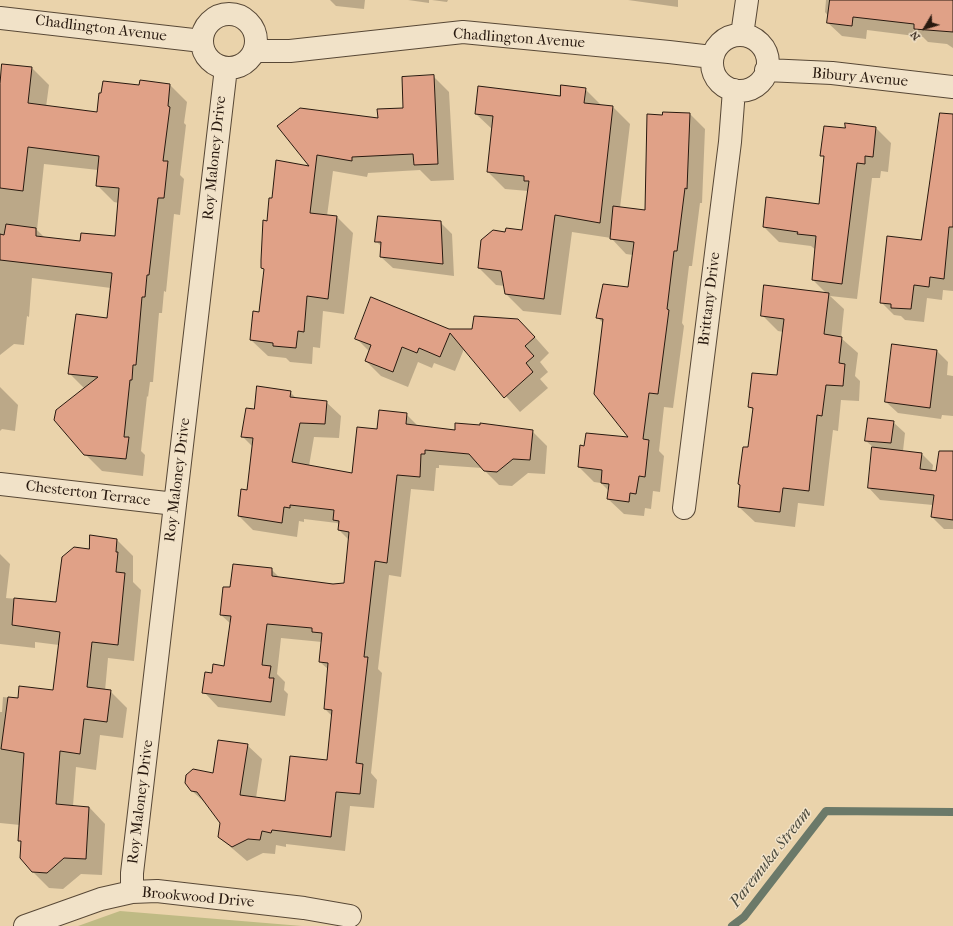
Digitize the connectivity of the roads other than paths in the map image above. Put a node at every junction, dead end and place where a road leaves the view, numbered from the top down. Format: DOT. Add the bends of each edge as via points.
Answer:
graph roads {
  1 [pos="746,0"];
  2 [pos="232,7"];
  3 [pos="0,18"];
  4 [pos="742,35"];
  5 [pos="202,40"];
  6 [pos="254,51"];
  7 [pos="712,57"];
  8 [pos="226,68"];
  9 [pos="766,70"];
  10 [pos="953,87"];
  11 [pos="734,90"];
  12 [pos="0,484"];
  13 [pos="175,504"];
  14 [pos="684,508"];
  15 [pos="132,892"];
  16 [pos="350,916"];
  17 [pos="25,926"];
  1 -- 4 [label="street"];
  2 -- 5 [label="street" via="214,18 203,32"];
  2 -- 6 [label="street" via="252,27 256,39"];
  3 -- 5 [label="street, Chadlington Avenue"];
  4 -- 7 [label="street" via="726,38"];
  4 -- 9 [label="street" via="750,37 762,47 767,58"];
  5 -- 8 [label="street" via="202,49 211,62"];
  6 -- 7 [label="street, Chadlington Avenue" via="290,51 463,32"];
  6 -- 8 [label="street" via="243,65"];
  7 -- 11 [label="street" via="714,75"];
  8 -- 13 [label="street, Roy Maloney Drive"];
  9 -- 10 [label="street, Bibury Avenue" via="832,73"];
  9 -- 11 [label="street" via="763,78 751,88"];
  11 -- 14 [label="street, Brittany Drive" via="730,142"];
  12 -- 13 [label="street, Chesterton Terrace"];
  13 -- 15 [label="street, Roy Maloney Drive" via="132,873"];
  15 -- 16 [label="street, Brookwood Drive" via="156,891 304,908"];
  15 -- 17 [label="street, Brookwood Drive" via="102,899"];
}
